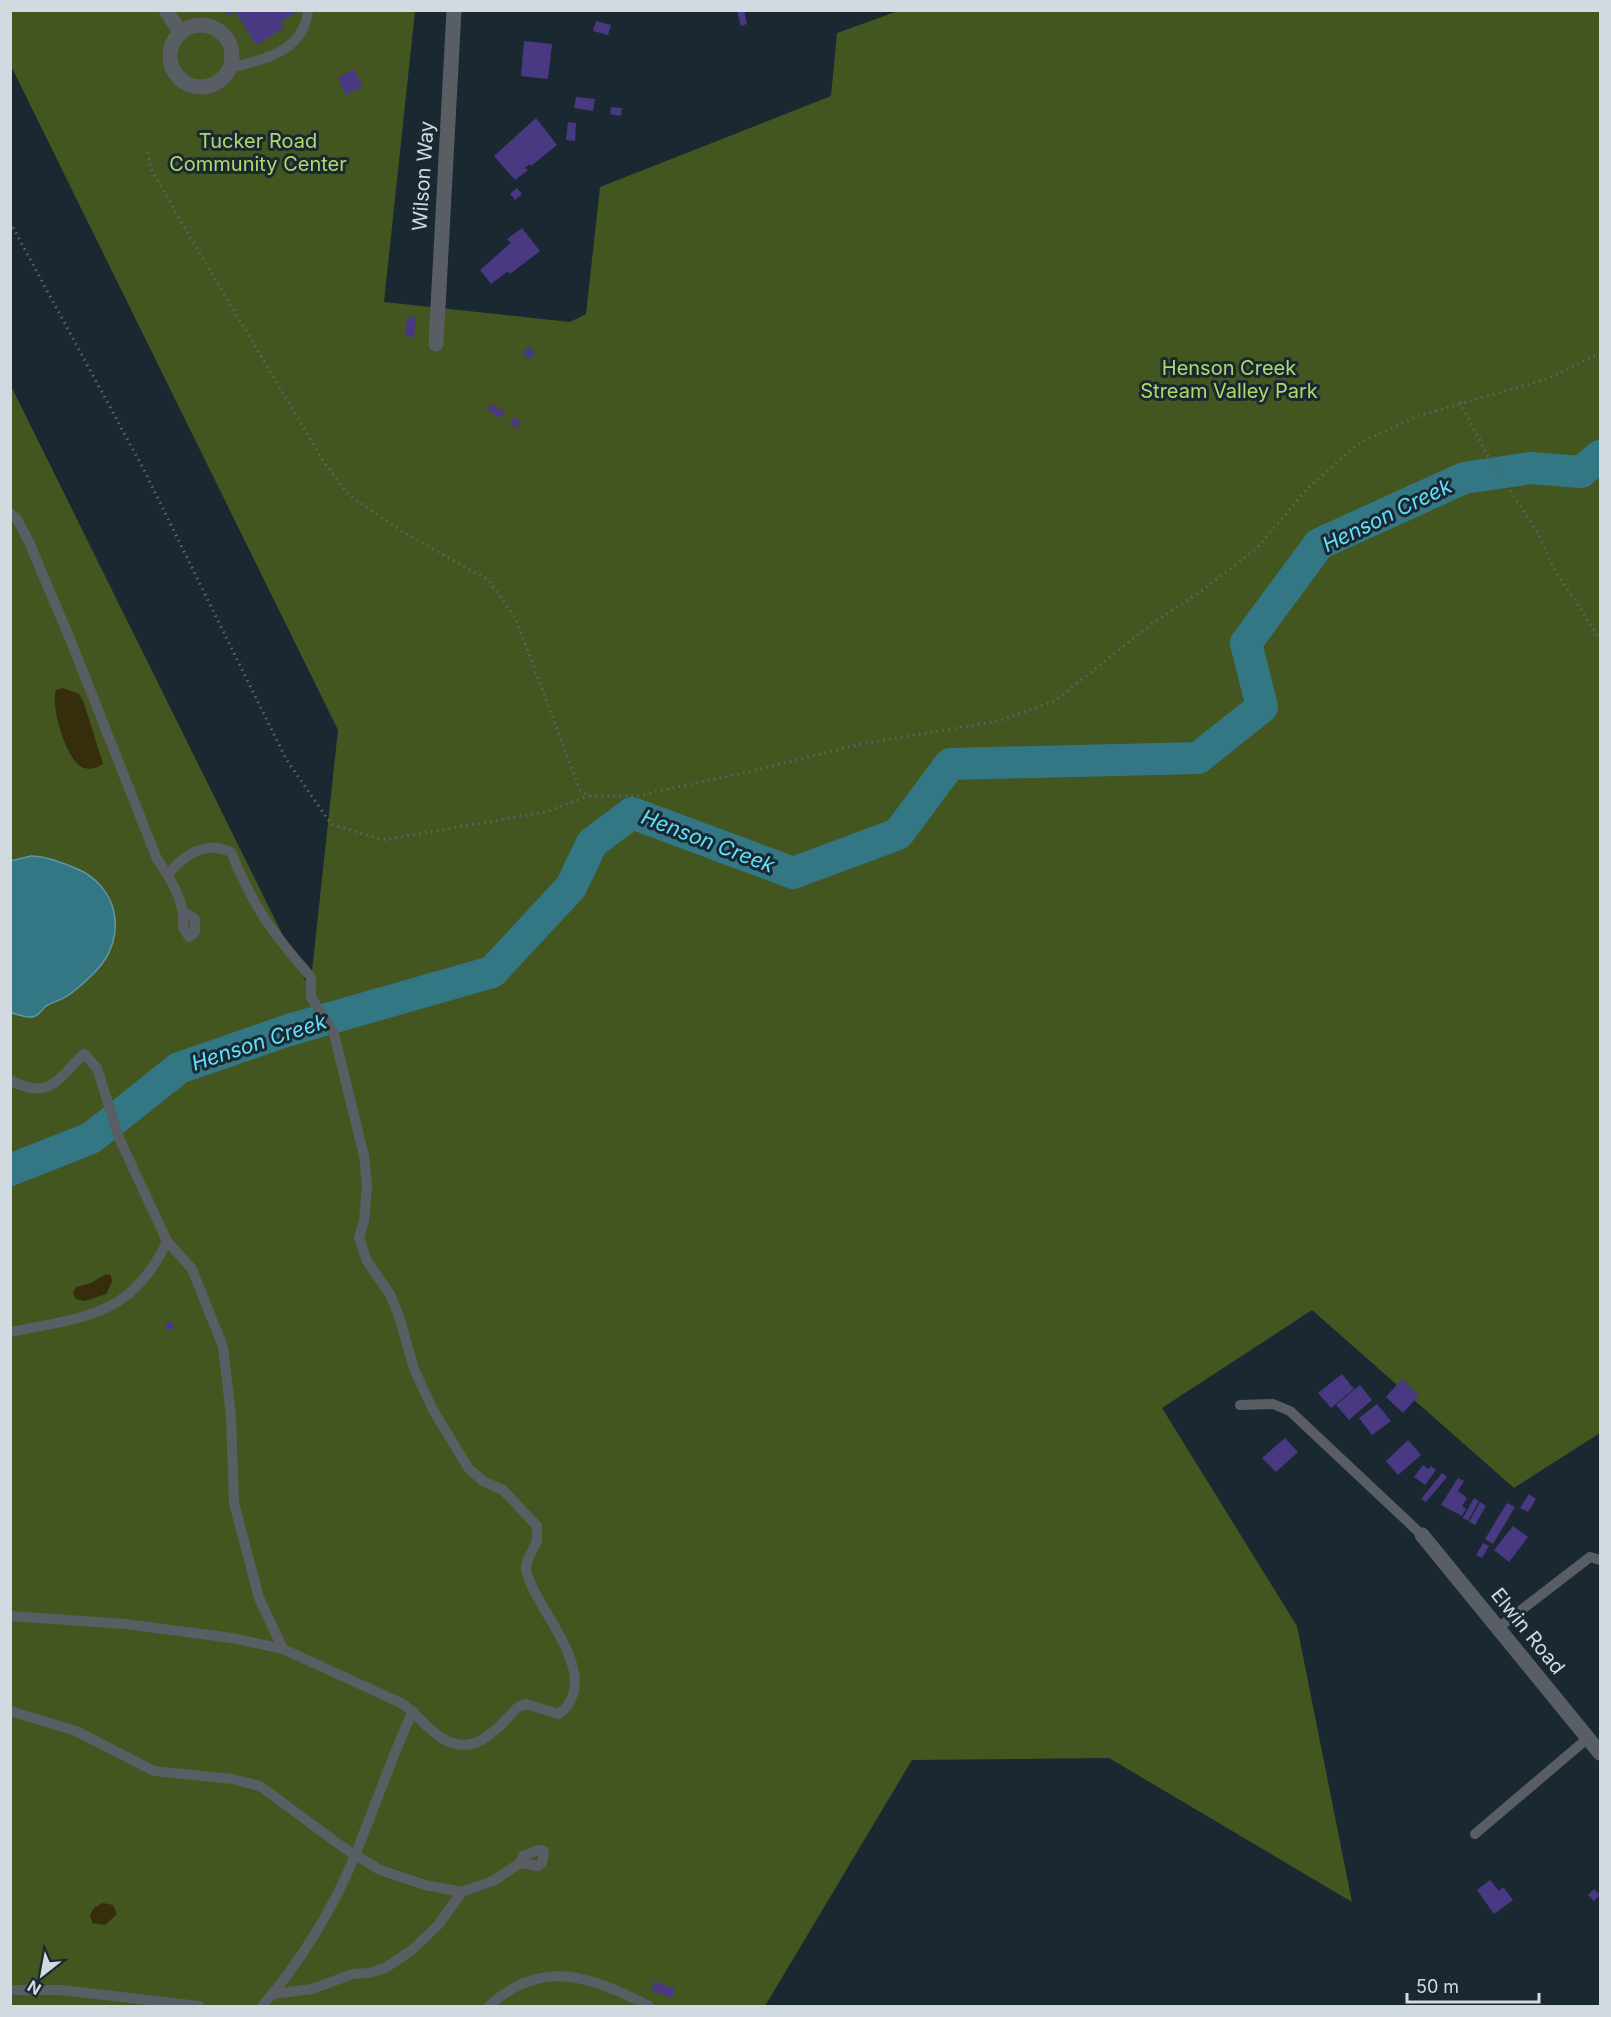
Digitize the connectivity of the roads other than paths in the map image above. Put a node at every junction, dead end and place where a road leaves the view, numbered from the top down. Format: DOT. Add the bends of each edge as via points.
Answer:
graph roads {
  1 [pos="166,10"];
  2 [pos="308,10"];
  3 [pos="454,10"];
  4 [pos="180,32"];
  5 [pos="230,68"];
  6 [pos="436,344"];
  7 [pos="10,513"];
  8 [pos="168,874"];
  9 [pos="184,912"];
  10 [pos="10,1080"];
  11 [pos="167,1241"];
  12 [pos="10,1332"];
  13 [pos="1239,1405"];
  14 [pos="1422,1535"];
  15 [pos="1600,1560"];
  16 [pos="10,1616"];
  17 [pos="1498,1628"];
  18 [pos="282,1649"];
  19 [pos="10,1711"];
  20 [pos="413,1711"];
  21 [pos="1588,1738"];
  22 [pos="1600,1753"];
  23 [pos="1475,1834"];
  24 [pos="355,1855"];
  25 [pos="520,1863"];
  26 [pos="462,1892"];
  27 [pos="10,1990"];
  28 [pos="273,1994"];
  29 [pos="199,2007"];
  30 [pos="262,2007"];
  31 [pos="489,2007"];
  32 [pos="649,2007"];
  1 -- 4 [label="street"];
  2 -- 5 [label="lane" via="307,22 297,39 280,53"];
  3 -- 6 [label="street, Wilson Way"];
  4 -- 5 [label="street" via="199,24 219,30 231,47"];
  4 -- 5 [label="street" via="170,50 170,60 184,83 197,87 216,83"];
  7 -- 8 [label="lane" via="29,542 157,859"];
  8 -- 9 [label="lane"];
  8 -- 20 [label="lane" via="191,852 213,847 231,852 263,918 311,977 311,996 334,1034 364,1156 367,1186 359,1238 367,1261 399,1316 414,1369 432,1410 469,1469 503,1490 537,1526 537,1541 528,1556 526,1573 571,1658 575,1680 572,1698 559,1714 526,1704 518,1707 490,1736 472,1744 456,1743 436,1734"];
  10 -- 11 [label="lane" via="24,1087 55,1083 84,1054 97,1068 128,1158"];
  11 -- 12 [label="lane" via="144,1280 130,1294 100,1312"];
  11 -- 18 [label="lane" via="192,1269 223,1347 231,1416 234,1503 259,1598"];
  13 -- 14 [label="lane" via="1273,1404 1290,1411"];
  14 -- 17 [label="street, Elwin Road"];
  15 -- 17 [label="lane" via="1590,1557"];
  16 -- 18 [label="lane" via="125,1624 232,1638"];
  17 -- 21 [label="street, Elwin Road"];
  18 -- 20 [label="lane"];
  19 -- 24 [label="lane" via="76,1731 154,1772 232,1779 260,1786"];
  20 -- 24 [label="lane"];
  21 -- 22 [label="street, Elwin Road"];
  21 -- 23 [label="lane"];
  24 -- 26 [label="lane" via="390,1875"];
  24 -- 28 [label="lane" via="335,1898"];
  25 -- 26 [label="lane" via="495,1880"];
  26 -- 28 [label="lane" via="438,1925 386,1968 353,1974 312,1989"];
  27 -- 29 [label="lane" via="61,1990"];
  28 -- 30 [label="lane"];
  31 -- 32 [label="lane" via="524,1982 548,1976 573,1976 610,1986"];
}
